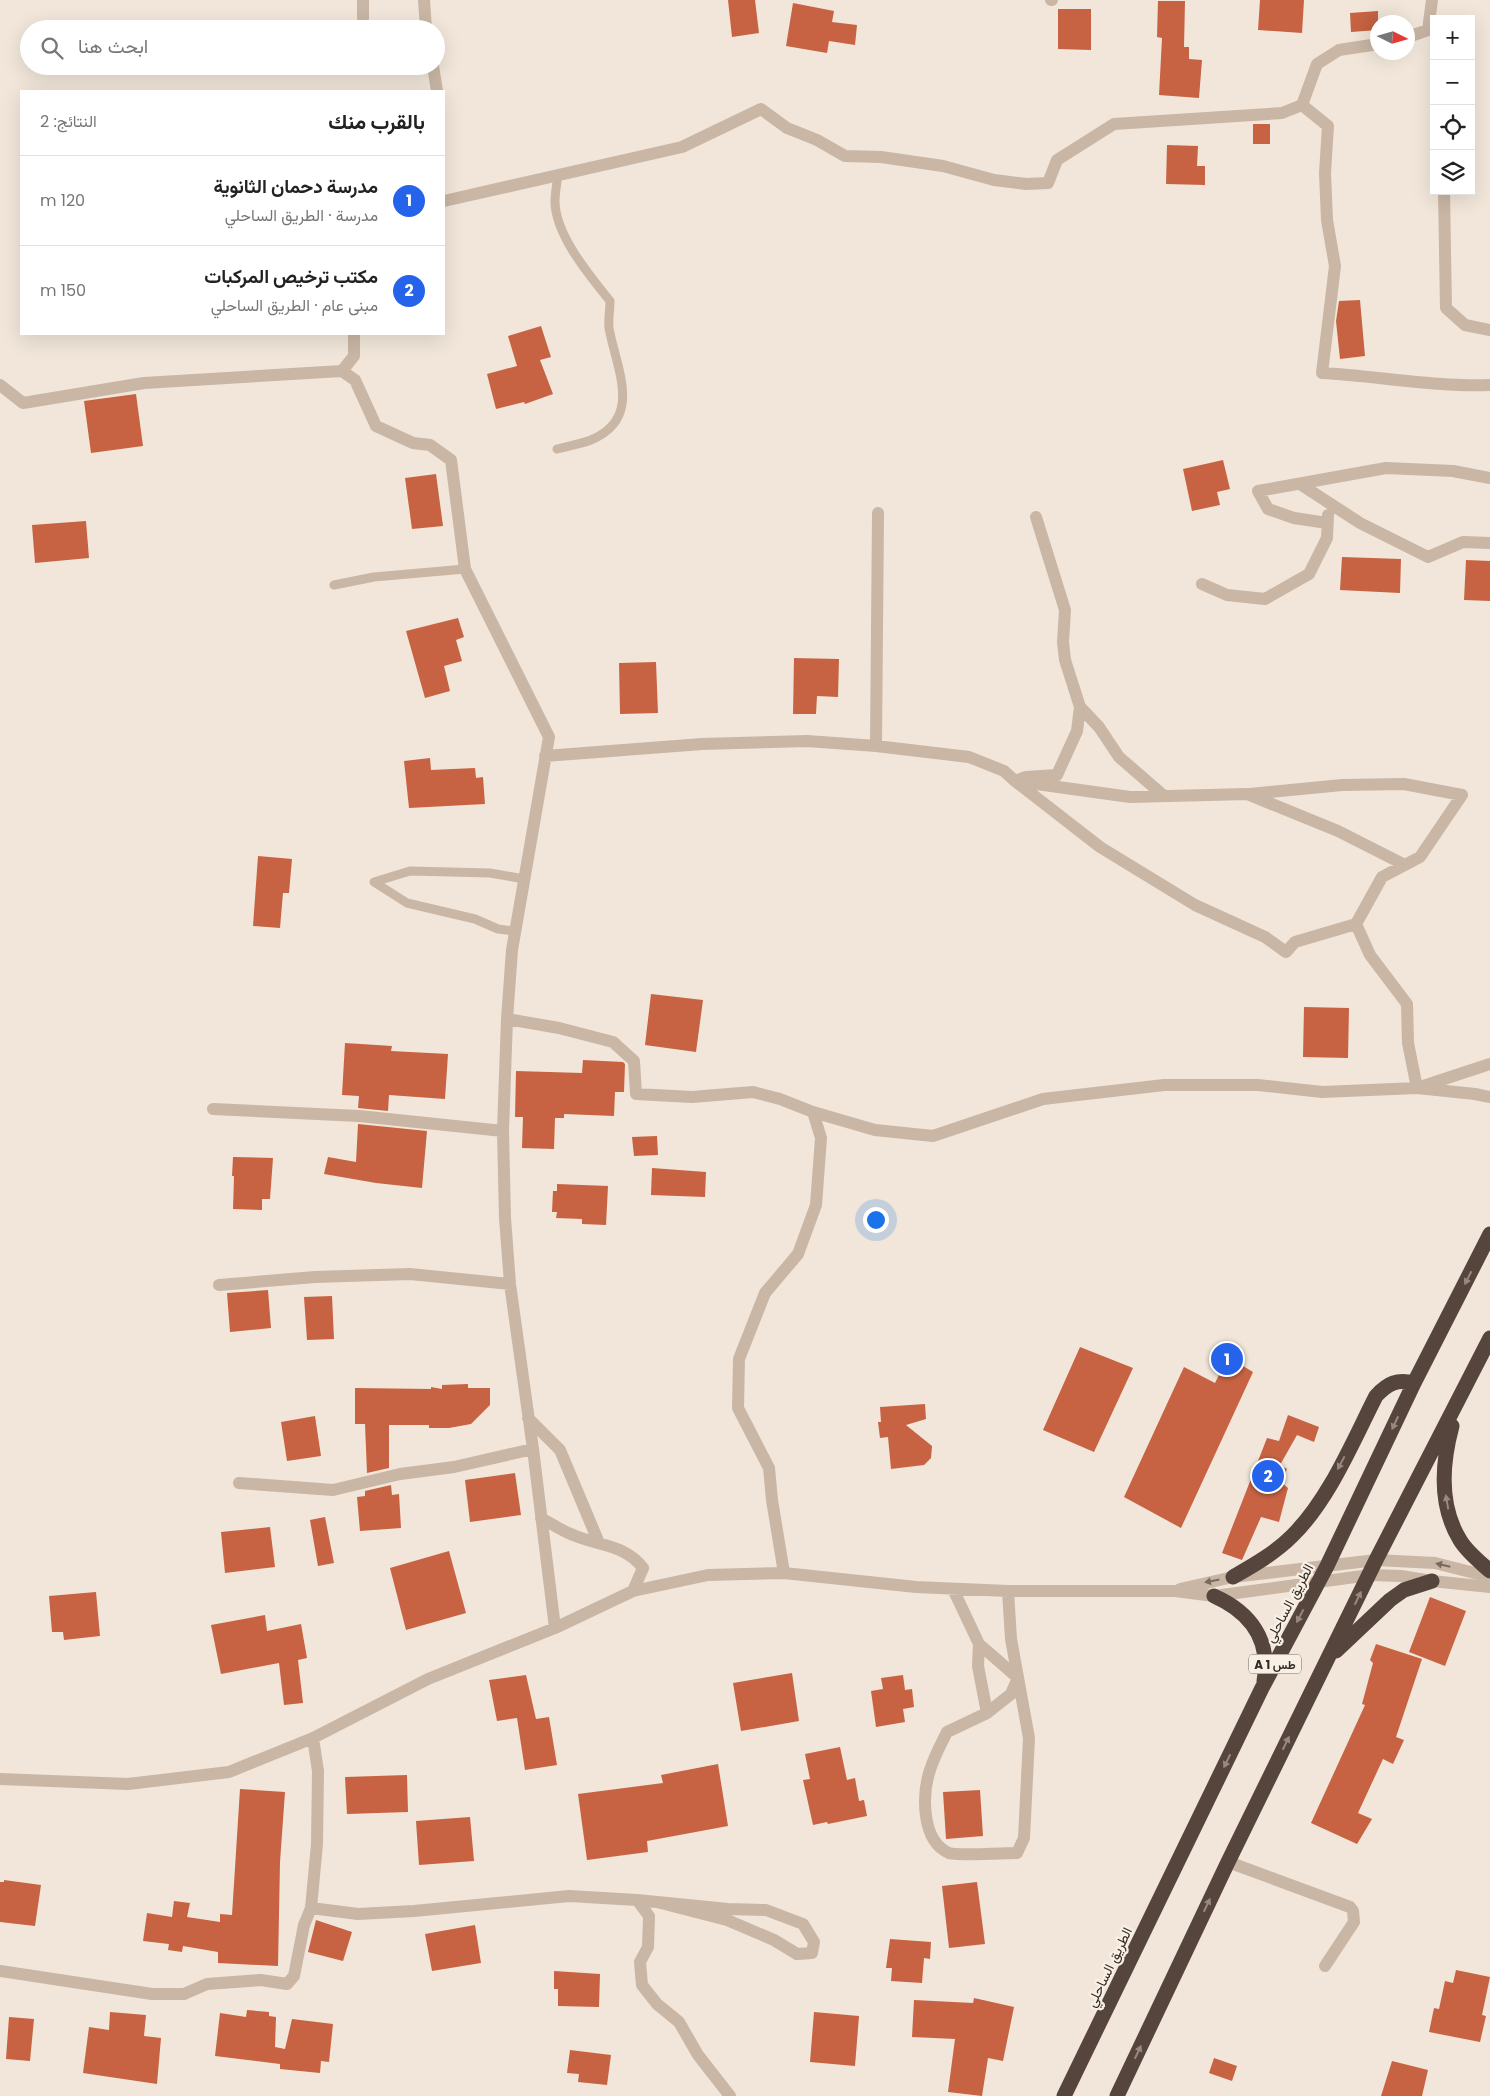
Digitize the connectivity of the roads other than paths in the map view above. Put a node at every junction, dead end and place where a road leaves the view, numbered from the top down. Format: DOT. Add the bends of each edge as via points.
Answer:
graph roads {
  1 [pos="363,0"];
  2 [pos="424,0"];
  3 [pos="1432,0"];
  4 [pos="1432,15"];
  5 [pos="363,18"];
  6 [pos="425,20"];
  7 [pos="1430,33"];
  8 [pos="1415,36"];
  9 [pos="1370,45"];
  10 [pos="434,75"];
  11 [pos="437,90"];
  12 [pos="1302,105"];
  13 [pos="558,175"];
  14 [pos="1444,195"];
  15 [pos="445,200"];
  16 [pos="1490,330"];
  17 [pos="354,335"];
  18 [pos="342,371"];
  19 [pos="0,385"];
  20 [pos="1490,385"];
  21 [pos="557,448"];
  22 [pos="1490,478"];
  23 [pos="1300,484"];
  24 [pos="1328,503"];
  25 [pos="878,513"];
  26 [pos="1036,517"];
  27 [pos="1327,522"];
  28 [pos="1490,543"];
  29 [pos="465,569"];
  30 [pos="1202,584"];
  31 [pos="334,585"];
  32 [pos="1080,707"];
  33 [pos="876,746"];
  34 [pos="545,756"];
  35 [pos="1015,781"];
  36 [pos="1248,794"];
  37 [pos="1164,796"];
  38 [pos="1405,865"];
  39 [pos="524,879"];
  40 [pos="1356,924"];
  41 [pos="515,931"];
  42 [pos="507,1019"];
  43 [pos="1490,1064"];
  44 [pos="1417,1088"];
  45 [pos="1490,1097"];
  46 [pos="213,1109"];
  47 [pos="812,1112"];
  48 [pos="503,1131"];
  49 [pos="1490,1234"];
  50 [pos="510,1284"];
  51 [pos="219,1285"];
  52 [pos="1490,1338"];
  53 [pos="1414,1383"];
  54 [pos="1458,1401"];
  55 [pos="528,1418"];
  56 [pos="533,1449"];
  57 [pos="239,1483"];
  58 [pos="541,1518"];
  59 [pos="599,1543"];
  60 [pos="1376,1560"];
  61 [pos="1328,1566"];
  62 [pos="1490,1571"];
  63 [pos="784,1573"];
  64 [pos="1370,1575"];
  65 [pos="1233,1577"];
  66 [pos="1490,1577"];
  67 [pos="1432,1581"];
  68 [pos="1317,1583"];
  69 [pos="1490,1587"];
  70 [pos="953,1589"];
  71 [pos="633,1591"];
  72 [pos="1008,1591"];
  73 [pos="1175,1591"];
  74 [pos="1214,1596"];
  75 [pos="555,1628"];
  76 [pos="979,1644"];
  77 [pos="1329,1657"];
  78 [pos="1018,1678"];
  79 [pos="1262,1688"];
  80 [pos="987,1713"];
  81 [pos="313,1738"];
  82 [pos="0,1779"];
  83 [pos="1228,1862"];
  84 [pos="637,1900"];
  85 [pos="657,1902"];
  86 [pos="312,1908"];
  87 [pos="1325,1966"];
  88 [pos="0,1972"];
  89 [pos="730,2096"];
  90 [pos="1064,2096"];
  91 [pos="1117,2096"];
  1 -- 5 [label="street"];
  2 -- 6 [label="street"];
  3 -- 4 [label="street"];
  7 -- 8 [label="street"];
  9 -- 12 [label="street" via="1339,50 1317,64"];
  10 -- 11 [label="street"];
  12 -- 13 [label="street" via="1282,113 1114,124 1057,160 1048,184 994,180 943,166 881,157 845,156 786,128 761,109 682,148"];
  12 -- 20 [label="street" via="1328,126 1327,220 1335,266 1322,374 1465,386"];
  13 -- 15 [label="street"];
  13 -- 21 [label="lane" via="555,202 563,235 610,302 608,326 623,384 622,404 613,425 592,439"];
  14 -- 16 [label="street" via="1446,308 1465,325"];
  17 -- 18 [label="street" via="354,356"];
  18 -- 19 [label="street" via="144,383 23,403"];
  18 -- 29 [label="street" via="355,380 376,426 413,443 430,445 451,460"];
  22 -- 23 [label="street" via="1453,471 1386,468"];
  23 -- 24 [label="street"];
  23 -- 27 [label="street" via="1258,491 1268,509 1294,518"];
  24 -- 27 [label="street"];
  24 -- 28 [label="street" via="1428,557 1463,542"];
  25 -- 33 [label="street"];
  26 -- 32 [label="street" via="1065,610 1065,660"];
  27 -- 30 [label="street" via="1327,538 1309,574 1265,599 1227,595"];
  29 -- 31 [label="lane" via="374,577"];
  29 -- 34 [label="street" via="549,737"];
  32 -- 35 [label="street" via="1077,731 1057,776 1026,777"];
  32 -- 37 [label="street" via="1099,727 1119,757"];
  33 -- 34 [label="street" via="807,741 702,744"];
  33 -- 35 [label="street" via="969,757 1004,771"];
  34 -- 39 [label="street"];
  35 -- 37 [label="street" via="1130,797"];
  35 -- 40 [label="street" via="1100,847 1195,905 1265,936 1286,952 1295,942"];
  36 -- 37 [label="street"];
  36 -- 38 [label="street" via="1338,831"];
  36 -- 38 [label="street" via="1342,785 1404,784 1462,795 1420,857"];
  38 -- 40 [label="street" via="1382,877"];
  39 -- 41 [label="street"];
  39 -- 41 [label="lane" via="490,873 410,872 374,882 407,903"];
  40 -- 44 [label="street" via="1370,955 1407,1004 1408,1043"];
  41 -- 42 [label="street"];
  42 -- 47 [label="street" via="613,1042 634,1061 636,1094 692,1097 753,1092"];
  42 -- 48 [label="street"];
  43 -- 44 [label="street"];
  44 -- 45 [label="street"];
  44 -- 47 [label="street" via="1322,1092 1258,1085 1164,1086 1042,1099 933,1136 875,1130"];
  46 -- 48 [label="street" via="359,1116"];
  47 -- 63 [label="street" via="821,1138 816,1205 798,1254 765,1293 739,1359 738,1408 769,1468"];
  48 -- 50 [label="street"];
  49 -- 53 [label="highway, الطريق الساحلي / A 1 طس, one-way"];
  50 -- 51 [label="street" via="410,1274"];
  50 -- 55 [label="street"];
  52 -- 54 [label="highway, A 1 طس"];
  53 -- 61 [label="highway, الطريق الساحلي / A 1 طس, one-way"];
  53 -- 65 [label="highway, one-way" via="1398,1381 1376,1396 1308,1518 1274,1552"];
  54 -- 60 [label="highway, A 1 طس"];
  62 -- 54 [label="highway, one-way" via="1460,1542 1447,1505 1444,1463"];
  55 -- 56 [label="street"];
  55 -- 59 [label="street" via="560,1450"];
  56 -- 57 [label="street" via="333,1490"];
  56 -- 58 [label="street"];
  58 -- 59 [label="street" via="573,1535"];
  58 -- 75 [label="street"];
  59 -- 71 [label="street" via="634,1557 643,1568"];
  60 -- 61 [label="street"];
  60 -- 64 [label="highway, A 1 طس"];
  66 -- 60 [label="street, one-way" via="1435,1563"];
  61 -- 65 [label="street"];
  61 -- 68 [label="highway, الطريق الساحلي / A 1 طس"];
  63 -- 70 [label="street"];
  63 -- 71 [label="street" via="708,1575"];
  64 -- 67 [label="street"];
  64 -- 68 [label="street"];
  77 -- 64 [label="highway, A 1 طس, one-way"];
  65 -- 73 [label="street, one-way"];
  67 -- 69 [label="street"];
  67 -- 77 [label="highway" via="1404,1590 1390,1600"];
  68 -- 74 [label="street"];
  68 -- 79 [label="highway, الطريق الساحلي / A 1 طس, one-way"];
  70 -- 72 [label="street"];
  70 -- 76 [label="street"];
  71 -- 75 [label="street"];
  72 -- 73 [label="street"];
  72 -- 78 [label="street" via="1011,1639"];
  73 -- 74 [label="street"];
  74 -- 79 [label="highway" via="1229,1602 1253,1625 1265,1656"];
  75 -- 81 [label="street" via="428,1679"];
  76 -- 78 [label="street"];
  76 -- 80 [label="street" via="978,1666"];
  83 -- 77 [label="highway, A 1 طس, one-way"];
  78 -- 80 [label="street" via="1011,1694"];
  78 -- 80 [label="street" via="1029,1738 1024,1838 1017,1853 950,1854 930,1836 924,1808 929,1771 947,1732"];
  79 -- 90 [label="highway, الطريق الساحلي / A 1 طس, one-way"];
  81 -- 82 [label="street" via="228,1772 128,1784"];
  81 -- 86 [label="street" via="318,1771"];
  83 -- 87 [label="street" via="1350,1907 1354,1922"];
  91 -- 83 [label="highway, A 1 طس, one-way"];
  84 -- 85 [label="street"];
  84 -- 86 [label="street" via="570,1896 358,1914"];
  84 -- 89 [label="street" via="649,1916 648,1947 640,1962 642,1985 657,2004 679,2022 698,2055"];
  85 -- 85 [label="street" via="766,1910 803,1924 814,1942 812,1953 797,1954 774,1940 727,1920"];
  86 -- 88 [label="street" via="304,1925 294,1976 287,1984 261,1980 207,1984 184,1994 152,1994"];
}
